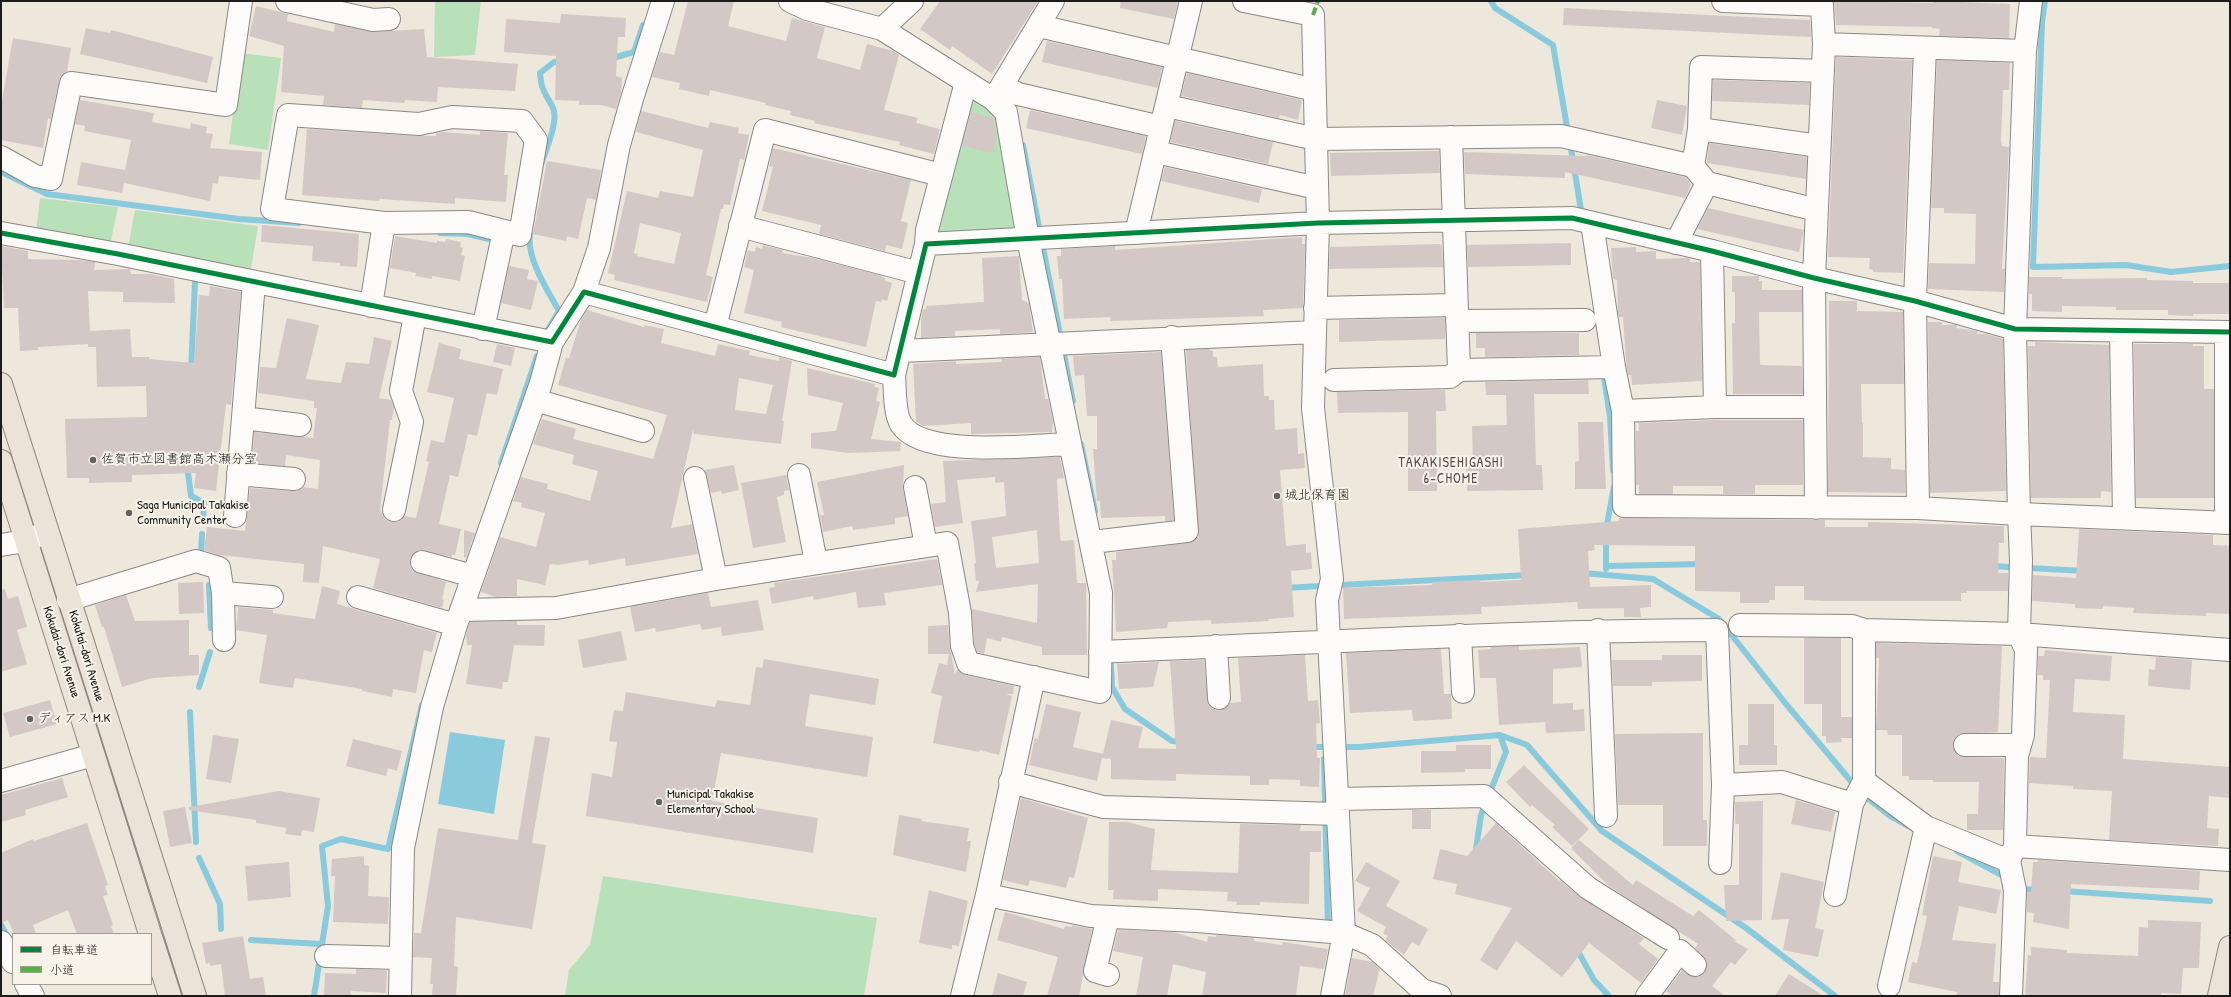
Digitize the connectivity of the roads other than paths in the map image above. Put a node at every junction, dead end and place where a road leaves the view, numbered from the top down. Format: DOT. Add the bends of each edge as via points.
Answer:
graph roads {
  1 [pos="240,1"];
  2 [pos="287,1"];
  3 [pos="663,1"];
  4 [pos="790,1"];
  5 [pos="912,1"];
  6 [pos="1054,1"];
  7 [pos="1191,1"];
  8 [pos="1244,1"];
  9 [pos="1723,1"];
  10 [pos="2031,1"];
  11 [pos="389,20"];
  12 [pos="888,24"];
  13 [pos="1039,26"];
  14 [pos="1824,44"];
  15 [pos="1925,48"];
  16 [pos="2025,51"];
  17 [pos="1178,58"];
  18 [pos="1823,71"];
  19 [pos="966,82"];
  20 [pos="1315,90"];
  21 [pos="998,93"];
  22 [pos="1167,106"];
  23 [pos="1162,127"];
  24 [pos="1699,129"];
  25 [pos="1451,137"];
  26 [pos="1316,139"];
  27 [pos="1820,146"];
  28 [pos="1156,152"];
  29 [pos="1,157"];
  30 [pos="1700,174"];
  31 [pos="941,175"];
  32 [pos="1317,188"];
  33 [pos="1817,210"];
  34 [pos="1452,220"];
  35 [pos="1582,221"];
  36 [pos="1318,223"];
  37 [pos="740,226"];
  38 [pos="383,230"];
  39 [pos="1,233"];
  40 [pos="1136,233"];
  41 [pos="1037,238"];
  42 [pos="502,240"];
  43 [pos="1676,242"];
  44 [pos="926,244"];
  45 [pos="1712,251"];
  46 [pos="919,273"];
  47 [pos="1814,278"];
  48 [pos="254,282"];
  49 [pos="584,292"];
  50 [pos="1915,301"];
  51 [pos="371,306"];
  52 [pos="1315,308"];
  53 [pos="1456,312"];
  54 [pos="415,315"];
  55 [pos="1585,320"];
  56 [pos="715,327"];
  57 [pos="483,329"];
  58 [pos="2015,329"];
  59 [pos="1314,332"];
  60 [pos="2121,332"];
  61 [pos="2228,332"];
  62 [pos="1172,337"];
  63 [pos="546,341"];
  64 [pos="1058,342"];
  65 [pos="901,351"];
  66 [pos="1605,367"];
  67 [pos="1459,370"];
  68 [pos="894,375"];
  69 [pos="1334,380"];
  70 [pos="1,384"];
  71 [pos="535,400"];
  72 [pos="1715,407"];
  73 [pos="1815,407"];
  74 [pos="1623,411"];
  75 [pos="243,418"];
  76 [pos="300,425"];
  77 [pos="643,431"];
  78 [pos="1070,444"];
  79 [pos="1,461"];
  80 [pos="238,474"];
  81 [pos="799,474"];
  82 [pos="695,478"];
  83 [pos="294,479"];
  84 [pos="914,487"];
  85 [pos="1816,508"];
  86 [pos="1918,508"];
  87 [pos="394,510"];
  88 [pos="2019,514"];
  89 [pos="235,516"];
  90 [pos="2124,518"];
  91 [pos="2228,523"];
  92 [pos="47,532"];
  93 [pos="26,541"];
  94 [pos="1099,541"];
  95 [pos="1,545"];
  96 [pos="926,546"];
  97 [pos="422,562"];
  98 [pos="816,562"];
  99 [pos="465,573"];
  100 [pos="716,579"];
  101 [pos="223,593"];
  102 [pos="272,597"];
  103 [pos="358,598"];
  104 [pos="68,600"];
  105 [pos="453,619"];
  106 [pos="1740,625"];
  107 [pos="1598,630"];
  108 [pos="1864,630"];
  109 [pos="2019,634"];
  110 [pos="1460,635"];
  111 [pos="224,640"];
  112 [pos="1329,640"];
  113 [pos="1216,646"];
  114 [pos="2230,650"];
  115 [pos="1108,652"];
  116 [pos="1034,677"];
  117 [pos="1463,692"];
  118 [pos="1219,698"];
  119 [pos="1965,745"];
  120 [pos="2020,745"];
  121 [pos="93,755"];
  122 [pos="1,781"];
  123 [pos="1010,782"];
  124 [pos="1723,785"];
  125 [pos="1858,792"];
  126 [pos="1331,810"];
  127 [pos="1606,816"];
  128 [pos="1924,835"];
  129 [pos="2230,860"];
  130 [pos="1720,862"];
  131 [pos="2012,868"];
  132 [pos="1835,894"];
  133 [pos="987,895"];
  134 [pos="1108,917"];
  135 [pos="150,933"];
  136 [pos="1334,933"];
  137 [pos="152,938"];
  138 [pos="1668,938"];
  139 [pos="1,942"];
  140 [pos="2230,947"];
  141 [pos="326,956"];
  142 [pos="401,958"];
  143 [pos="12,960"];
  144 [pos="1695,965"];
  145 [pos="1108,974"];
  146 [pos="27,985"];
  147 [pos="1889,986"];
  148 [pos="33,996"];
  149 [pos="170,996"];
  150 [pos="195,996"];
  151 [pos="400,996"];
  152 [pos="962,996"];
  153 [pos="1332,996"];
  154 [pos="1440,996"];
  155 [pos="1646,996"];
  156 [pos="2011,996"];
  157 [pos="2219,996"];
  1 -- 29 [label="street" via="226,105 71,83 51,179 35,176"];
  2 -- 11 [label="street" via="373,20"];
  3 -- 49 [label="street" via="619,145 599,248"];
  4 -- 12 [label="street" via="807,9"];
  5 -- 12 [label="street"];
  6 -- 13 [label="street"];
  7 -- 17 [label="street"];
  8 -- 20 [label="street" via="1313,15"];
  9 -- 14 [label="street" via="1822,5"];
  10 -- 16 [label="street"];
  12 -- 19 [label="street"];
  13 -- 17 [label="street"];
  13 -- 21 [label="street"];
  14 -- 15 [label="street"];
  14 -- 18 [label="street"];
  15 -- 16 [label="street"];
  15 -- 50 [label="street"];
  16 -- 58 [label="street"];
  17 -- 20 [label="street"];
  17 -- 22 [label="street"];
  18 -- 24 [label="street" via="1701,67"];
  18 -- 27 [label="street"];
  19 -- 21 [label="street"];
  19 -- 31 [label="street"];
  20 -- 26 [label="street"];
  21 -- 23 [label="street" via="1018,94"];
  21 -- 41 [label="street" via="1006,112"];
  22 -- 23 [label="street"];
  22 -- 26 [label="street"];
  23 -- 28 [label="street"];
  24 -- 27 [label="street"];
  24 -- 30 [label="street"];
  25 -- 26 [label="street"];
  25 -- 30 [label="street" via="1567,138"];
  25 -- 34 [label="street"];
  26 -- 32 [label="street"];
  27 -- 33 [label="street"];
  28 -- 32 [label="street"];
  28 -- 40 [label="street"];
  30 -- 33 [label="street"];
  30 -- 43 [label="street"];
  31 -- 37 [label="street" via="765,130"];
  31 -- 44 [label="street"];
  32 -- 36 [label="street"];
  33 -- 47 [label="street"];
  34 -- 35 [label="street"];
  34 -- 36 [label="street"];
  34 -- 53 [label="street"];
  35 -- 43 [label="street"];
  35 -- 66 [label="street"];
  36 -- 40 [label="street"];
  36 -- 52 [label="street"];
  37 -- 46 [label="street"];
  37 -- 56 [label="street"];
  38 -- 42 [label="street" via="468,222"];
  38 -- 42 [label="street" via="272,209 288,115 419,124 452,117 522,121 536,140 520,235"];
  38 -- 51 [label="street"];
  39 -- 48 [label="street"];
  40 -- 41 [label="street"];
  41 -- 44 [label="street"];
  41 -- 64 [label="street"];
  42 -- 57 [label="street"];
  43 -- 45 [label="street"];
  44 -- 46 [label="street"];
  45 -- 47 [label="street"];
  45 -- 72 [label="street"];
  46 -- 65 [label="street"];
  47 -- 50 [label="street"];
  47 -- 73 [label="street"];
  48 -- 51 [label="street"];
  48 -- 75 [label="street"];
  49 -- 56 [label="street"];
  49 -- 63 [label="street"];
  50 -- 58 [label="street"];
  50 -- 86 [label="street"];
  51 -- 54 [label="street"];
  52 -- 53 [label="street"];
  52 -- 59 [label="street"];
  53 -- 55 [label="street"];
  53 -- 67 [label="street"];
  54 -- 57 [label="street"];
  54 -- 87 [label="street" via="401,391 412,422"];
  56 -- 68 [label="street"];
  57 -- 63 [label="street"];
  58 -- 60 [label="street"];
  58 -- 88 [label="street"];
  59 -- 62 [label="street"];
  59 -- 112 [label="street" via="1313,408 1331,585 1327,600"];
  60 -- 61 [label="street"];
  60 -- 90 [label="street"];
  61 -- 91 [label="street"];
  62 -- 64 [label="street"];
  62 -- 94 [label="street" via="1187,531"];
  63 -- 71 [label="street"];
  64 -- 65 [label="street"];
  64 -- 78 [label="street"];
  65 -- 68 [label="street"];
  66 -- 67 [label="street"];
  66 -- 74 [label="street"];
  67 -- 69 [label="street" via="1450,377"];
  68 -- 78 [label="street" via="896,404 901,424 916,436 940,445 973,448"];
  70 -- 92 [label="main road, Kokutai-dori Avenue"];
  71 -- 77 [label="street"];
  71 -- 99 [label="street"];
  72 -- 73 [label="street"];
  72 -- 74 [label="street"];
  73 -- 85 [label="street"];
  74 -- 85 [label="street" via="1624,506"];
  75 -- 76 [label="street"];
  75 -- 80 [label="street"];
  78 -- 94 [label="street"];
  79 -- 93 [label="main road, Kokudai-dori Avenue"];
  80 -- 83 [label="street"];
  80 -- 89 [label="street"];
  81 -- 98 [label="street"];
  82 -- 100 [label="street"];
  84 -- 96 [label="street"];
  85 -- 86 [label="street"];
  86 -- 88 [label="street"];
  88 -- 90 [label="street"];
  88 -- 109 [label="street"];
  90 -- 91 [label="street"];
  92 -- 93 [label="street"];
  92 -- 104 [label="main road, Kokutai-dori Avenue"];
  93 -- 95 [label="street"];
  93 -- 121 [label="main road, Kokudai-dori Avenue"];
  94 -- 115 [label="street" via="1101,593"];
  96 -- 98 [label="street"];
  96 -- 116 [label="street" via="947,543 960,613 962,646 968,663"];
  97 -- 99 [label="street"];
  98 -- 100 [label="street"];
  99 -- 105 [label="street"];
  100 -- 105 [label="street" via="556,608"];
  101 -- 102 [label="street"];
  101 -- 104 [label="street" via="219,568 196,561"];
  101 -- 111 [label="street"];
  103 -- 105 [label="street"];
  104 -- 150 [label="main road, Kokutai-dori Avenue"];
  105 -- 142 [label="street" via="403,848"];
  106 -- 108 [label="street" via="1852,626"];
  107 -- 110 [label="street"];
  107 -- 124 [label="street" via="1717,630"];
  107 -- 127 [label="street"];
  108 -- 109 [label="street"];
  108 -- 125 [label="street"];
  109 -- 114 [label="street"];
  109 -- 120 [label="street" via="2026,650 2023,735"];
  110 -- 112 [label="street"];
  110 -- 117 [label="street"];
  112 -- 113 [label="street"];
  112 -- 126 [label="street" via="1335,746"];
  113 -- 115 [label="street"];
  113 -- 118 [label="street"];
  115 -- 116 [label="street" via="1100,692"];
  116 -- 123 [label="street"];
  119 -- 120 [label="street"];
  120 -- 131 [label="street" via="2017,756"];
  121 -- 122 [label="street"];
  121 -- 135 [label="main road, Kokudai-dori Avenue"];
  123 -- 126 [label="street" via="1103,807"];
  123 -- 133 [label="street"];
  124 -- 125 [label="street" via="1782,782"];
  124 -- 130 [label="street"];
  125 -- 128 [label="street"];
  125 -- 132 [label="street"];
  126 -- 136 [label="street"];
  126 -- 138 [label="street" via="1488,799 1588,888"];
  128 -- 131 [label="street"];
  128 -- 147 [label="street"];
  129 -- 131 [label="street"];
  131 -- 156 [label="street"];
  133 -- 134 [label="street" via="1091,916"];
  133 -- 152 [label="street"];
  134 -- 136 [label="street" via="1197,921"];
  134 -- 145 [label="street" via="1095,971"];
  136 -- 153 [label="street"];
  136 -- 154 [label="street" via="1372,944 1422,990"];
  137 -- 149 [label="main road, Kokudai-dori Avenue"];
  139 -- 143 [label="street"];
  140 -- 157 [label="main road"];
  141 -- 142 [label="street"];
  142 -- 151 [label="street"];
  144 -- 155 [label="street" via="1680,951"];
  146 -- 148 [label="street"];
}
